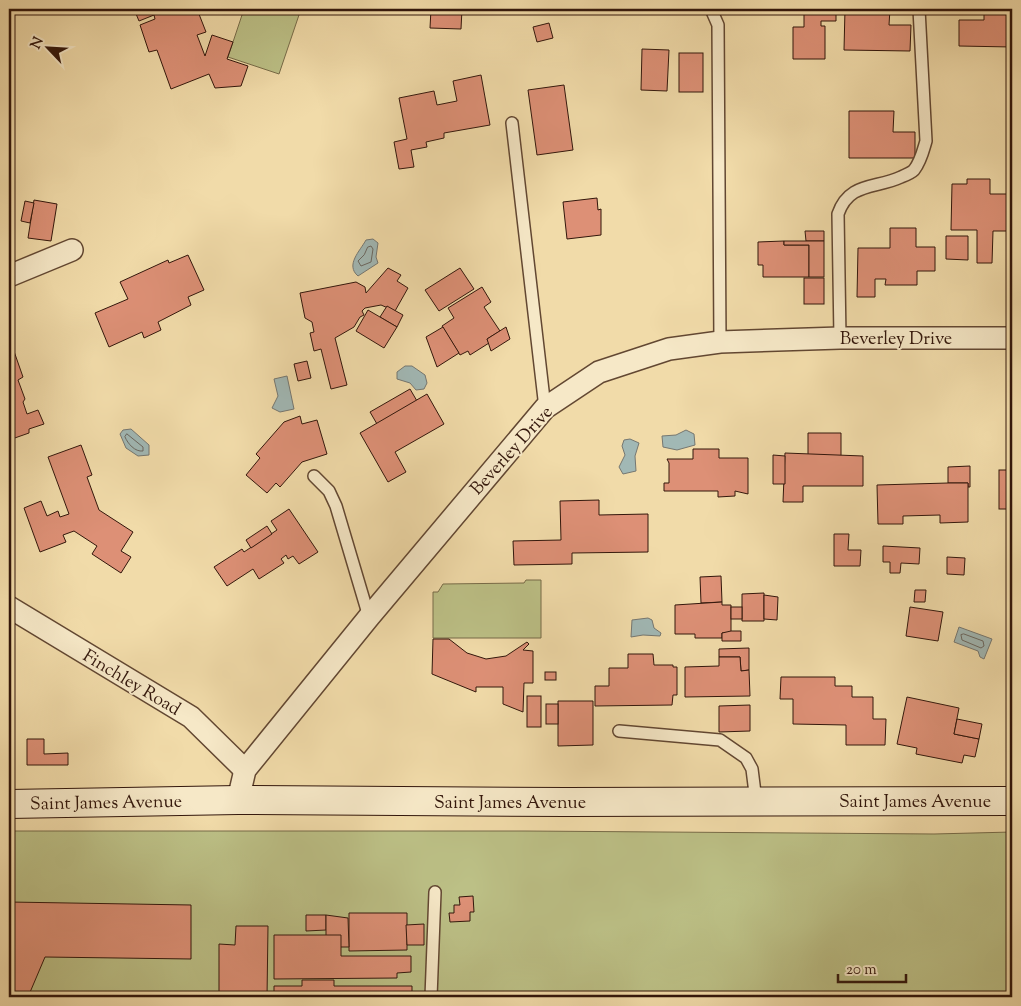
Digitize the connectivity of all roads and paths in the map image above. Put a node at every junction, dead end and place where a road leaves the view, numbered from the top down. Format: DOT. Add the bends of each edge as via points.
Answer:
graph roads {
  1 [pos="711,9"];
  2 [pos="919,9"];
  3 [pos="512,122"];
  4 [pos="72,250"];
  5 [pos="9,276"];
  6 [pos="840,338"];
  7 [pos="1012,338"];
  8 [pos="720,342"];
  9 [pos="545,408"];
  10 [pos="314,476"];
  11 [pos="9,607"];
  12 [pos="369,617"];
  13 [pos="619,731"];
  14 [pos="245,770"];
  15 [pos="238,800"];
  16 [pos="1012,800"];
  17 [pos="756,801"];
  18 [pos="9,804"];
  19 [pos="435,892"];
  20 [pos="431,997"];
  1 -- 8 [label="lane" via="718,25"];
  2 -- 6 [label="lane" via="926,141 913,172 852,192 842,202 838,214"];
  3 -- 9 [label="lane"];
  4 -- 5 [label="street"];
  6 -- 7 [label="street, Beverley Drive"];
  6 -- 8 [label="street, Beverley Drive"];
  8 -- 9 [label="street, Beverley Drive" via="669,349 599,372"];
  9 -- 12 [label="street, Beverley Drive"];
  10 -- 12 [label="lane" via="329,491 336,506"];
  11 -- 14 [label="street, Finchley Road" via="191,717"];
  12 -- 14 [label="street, Beverley Drive"];
  13 -- 17 [label="lane" via="720,740 746,758 752,769"];
  14 -- 15 [label="street, Beverley Drive"];
  15 -- 17 [label="main road, Saint James Avenue"];
  15 -- 18 [label="main road, Saint James Avenue"];
  16 -- 17 [label="main road, Saint James Avenue"];
  19 -- 20 [label="lane"];
}
